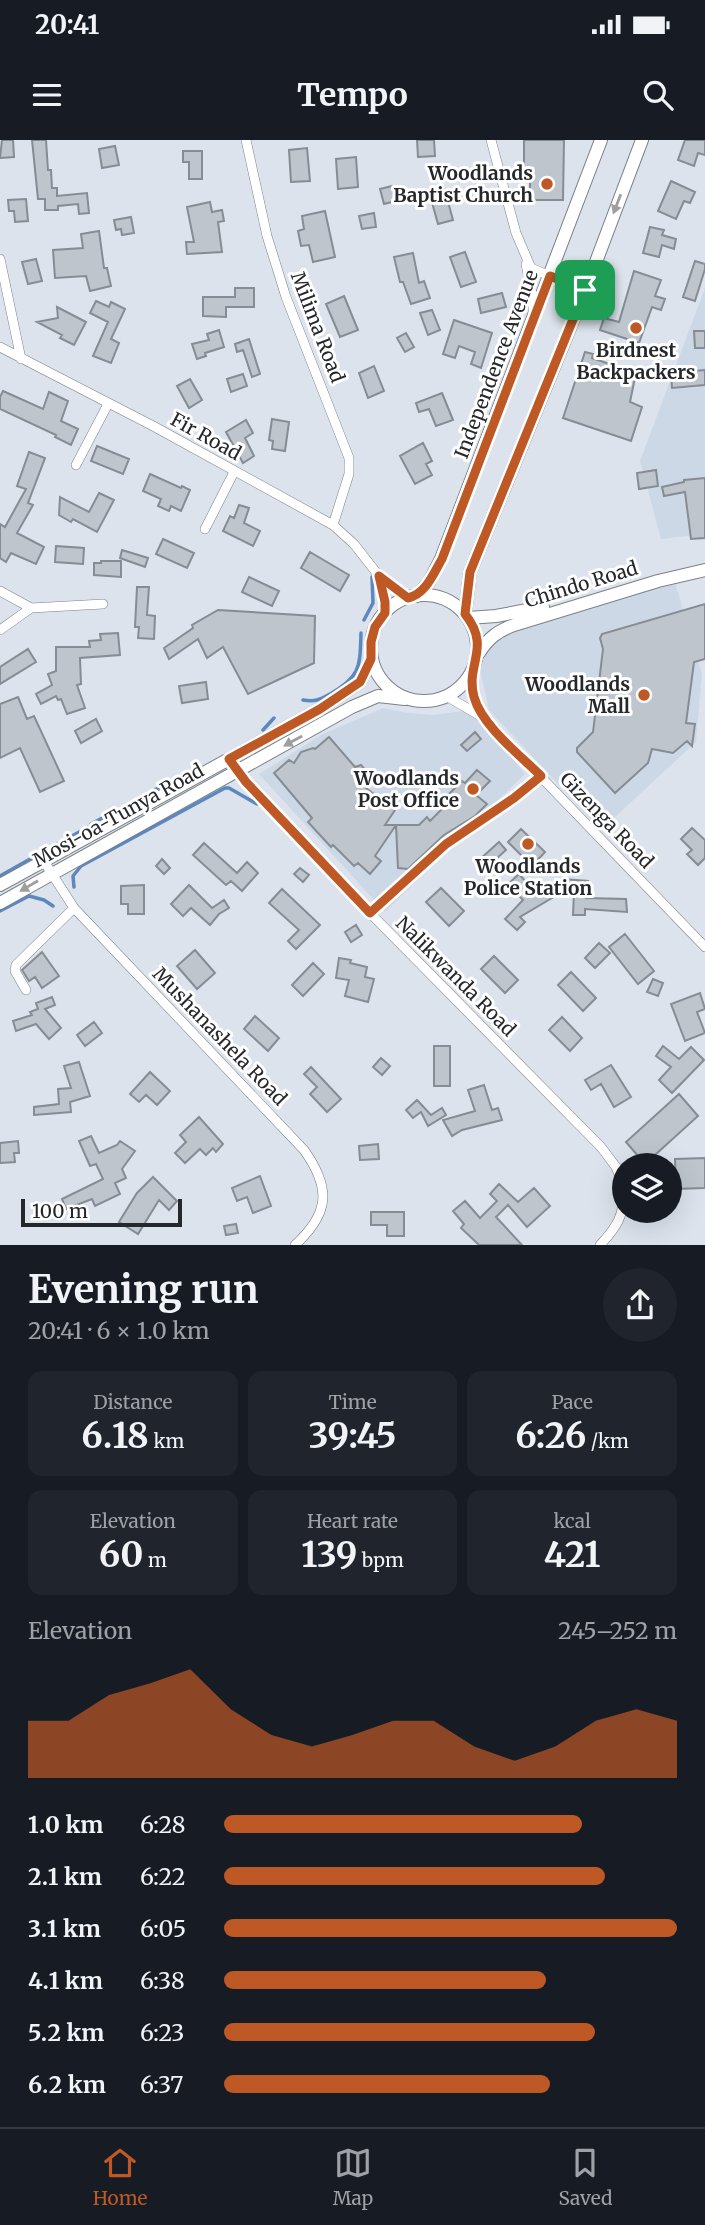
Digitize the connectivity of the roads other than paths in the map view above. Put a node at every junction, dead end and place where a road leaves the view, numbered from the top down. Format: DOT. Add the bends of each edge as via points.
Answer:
graph roads {
  1 [pos="246,140"];
  2 [pos="491,140"];
  3 [pos="601,140"];
  4 [pos="642,140"];
  5 [pos="523,255"];
  6 [pos="0,259"];
  7 [pos="550,276"];
  8 [pos="585,290"];
  9 [pos="533,321"];
  10 [pos="0,347"];
  11 [pos="21,359"];
  12 [pos="108,404"];
  13 [pos="76,465"];
  14 [pos="234,472"];
  15 [pos="333,525"];
  16 [pos="205,529"];
  17 [pos="705,562"];
  18 [pos="705,570"];
  19 [pos="379,576"];
  20 [pos="0,591"];
  21 [pos="413,597"];
  22 [pos="103,604"];
  23 [pos="31,608"];
  24 [pos="385,613"];
  25 [pos="466,616"];
  26 [pos="0,630"];
  27 [pos="479,653"];
  28 [pos="371,659"];
  29 [pos="473,669"];
  30 [pos="448,697"];
  31 [pos="405,698"];
  32 [pos="484,718"];
  33 [pos="229,759"];
  34 [pos="238,772"];
  35 [pos="541,776"];
  36 [pos="43,860"];
  37 [pos="50,873"];
  38 [pos="0,885"];
  39 [pos="0,902"];
  40 [pos="74,908"];
  41 [pos="370,913"];
  42 [pos="705,947"];
  43 [pos="26,990"];
  44 [pos="612,1162"];
  45 [pos="619,1223"];
  46 [pos="295,1245"];
  47 [pos="600,1245"];
  1 -- 15 [label="street, Milima Road" via="286,297 349,458 349,474"];
  2 -- 5 [label="street"];
  3 -- 7 [label="main road, Independence Avenue"];
  4 -- 8 [label="main road, one-way"];
  5 -- 7 [label="street" via="531,268"];
  5 -- 9 [label="street"];
  6 -- 11 [label="street"];
  7 -- 8 [label="street"];
  7 -- 9 [label="main road, Independence Avenue"];
  8 -- 25 [label="main road" via="470,572"];
  9 -- 21 [label="main road, Independence Avenue" via="442,559 429,582"];
  10 -- 11 [label="street, Fir Road"];
  11 -- 12 [label="street, Fir Road"];
  12 -- 13 [label="street"];
  12 -- 14 [label="street, Fir Road"];
  14 -- 15 [label="street, Fir Road"];
  14 -- 16 [label="street"];
  15 -- 19 [label="street, Fir Road"];
  17 -- 25 [label="main road, Chindo Road" via="529,611"];
  18 -- 27 [label="main road, Chindo Road" via="507,628 487,640"];
  19 -- 21 [label="street, Fir Road"];
  19 -- 24 [label="street, Fir Road"];
  20 -- 23 [label="street"];
  21 -- 24 [label="main road"];
  21 -- 25 [label="main road" via="438,597"];
  22 -- 23 [label="street"];
  23 -- 26 [label="street"];
  24 -- 28 [label="main road" via="375,627"];
  25 -- 27 [label="main road"];
  27 -- 29 [label="main road"];
  28 -- 31 [label="main road" via="387,687"];
  28 -- 33 [label="main road, Mosi-oa-Tunya Road" via="362,680 347,692"];
  29 -- 30 [label="main road" via="467,681"];
  29 -- 32 [label="street, Gizenga Road" via="474,699"];
  30 -- 31 [label="main road" via="427,701"];
  30 -- 32 [label="street, Gizenga Road"];
  31 -- 34 [label="main road, Mosi-oa-Tunya Road, one-way" via="372,698"];
  32 -- 35 [label="street, Gizenga Road"];
  33 -- 34 [label="street, Nalikwanda Road"];
  33 -- 36 [label="main road, Mosi-oa-Tunya Road"];
  34 -- 37 [label="main road, Mosi-oa-Tunya Road"];
  34 -- 41 [label="street, Nalikwanda Road"];
  35 -- 41 [label="street" via="446,844"];
  35 -- 42 [label="street, Gizenga Road"];
  36 -- 37 [label="street, Mushanashela Road"];
  36 -- 38 [label="main road, Mosi-oa-Tunya Road"];
  37 -- 39 [label="main road, Mosi-oa-Tunya Road, one-way"];
  37 -- 40 [label="street, Mushanashela Road"];
  40 -- 43 [label="street" via="16,965"];
  40 -- 46 [label="street, Mushanashela Road" via="318,1170 324,1192 320,1215"];
  41 -- 44 [label="street, Nalikwanda Road"];
  45 -- 47 [label="street, Nalikwanda Road"];
}
